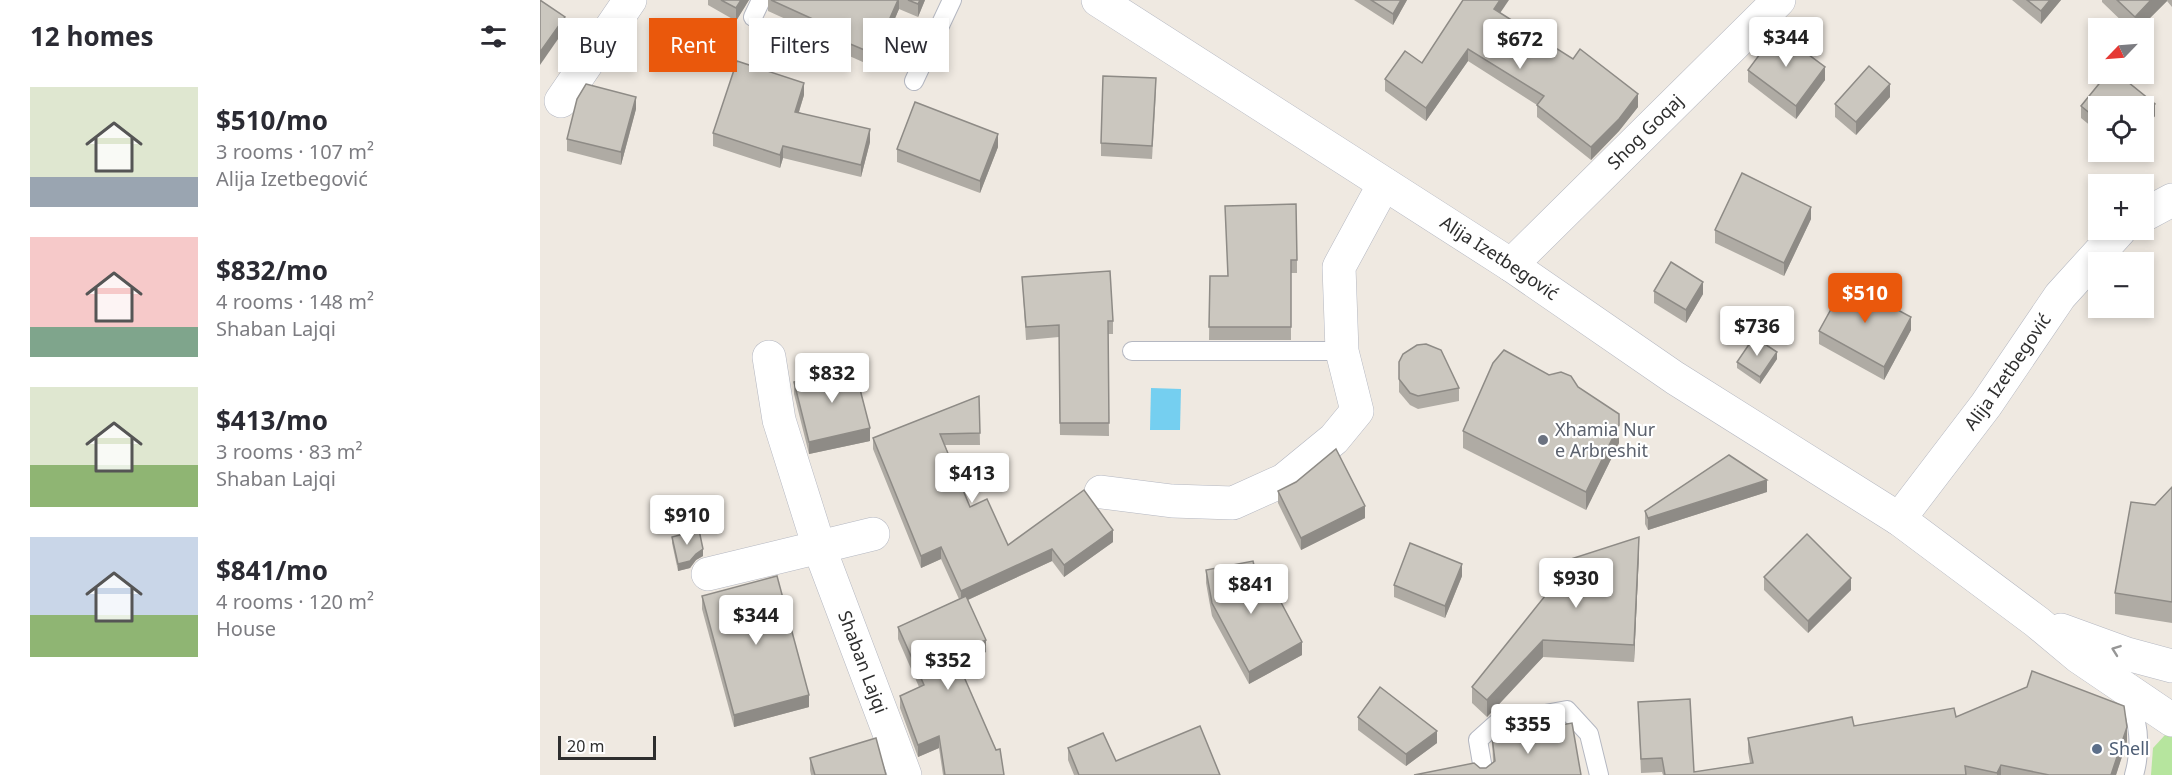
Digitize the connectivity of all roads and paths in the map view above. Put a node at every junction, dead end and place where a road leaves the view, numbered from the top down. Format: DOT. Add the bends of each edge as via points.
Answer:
graph roads {
  1 [pos="630,0"];
  2 [pos="761,0"];
  3 [pos="952,0"];
  4 [pos="1098,0"];
  5 [pos="1779,0"];
  6 [pos="753,17"];
  7 [pos="914,81"];
  8 [pos="561,101"];
  9 [pos="1384,184"];
  10 [pos="2172,200"];
  11 [pos="2154,210"];
  12 [pos="2111,240"];
  13 [pos="1511,265"];
  14 [pos="1132,351"];
  15 [pos="1342,351"];
  16 [pos="769,357"];
  17 [pos="1101,492"];
  18 [pos="1899,519"];
  19 [pos="873,534"];
  20 [pos="819,547"];
  21 [pos="708,574"];
  22 [pos="2037,622"];
  23 [pos="2172,666"];
  24 [pos="2124,688"];
  25 [pos="2172,720"];
  26 [pos="905,775"];
  27 [pos="1484,775"];
  28 [pos="1599,775"];
  29 [pos="2134,775"];
  1 -- 8 [label="street"];
  2 -- 6 [label="lane"];
  3 -- 7 [label="lane"];
  4 -- 9 [label="street, Alija Izetbegović"];
  5 -- 13 [label="street, Shog Goqaj"];
  9 -- 13 [label="street, Alija Izetbegović"];
  9 -- 15 [label="street" via="1339,267"];
  10 -- 11 [label="street"];
  12 -- 18 [label="street, Alija Izetbegović" via="2061,296 1986,405"];
  13 -- 18 [label="street, Alija Izetbegović" via="1675,378"];
  14 -- 15 [label="lane"];
  15 -- 17 [label="street" via="1357,411 1334,439 1284,480 1233,503 1172,501"];
  16 -- 20 [label="street, Shaban Lajqi" via="779,420"];
  18 -- 22 [label="street, Alija Izetbegović"];
  19 -- 20 [label="street"];
  20 -- 21 [label="street"];
  20 -- 26 [label="street, Shaban Lajqi"];
  23 -- 22 [label="street, Alija Izetbegović, one-way"];
  22 -- 24 [label="street, Alija Izetbegović"];
  24 -- 25 [label="street, Alija Izetbegović"];
  24 -- 29 [label="lane" via="2138,719"];
  27 -- 28 [label="lane" via="1478,740 1497,723 1567,710 1588,734"];
}
